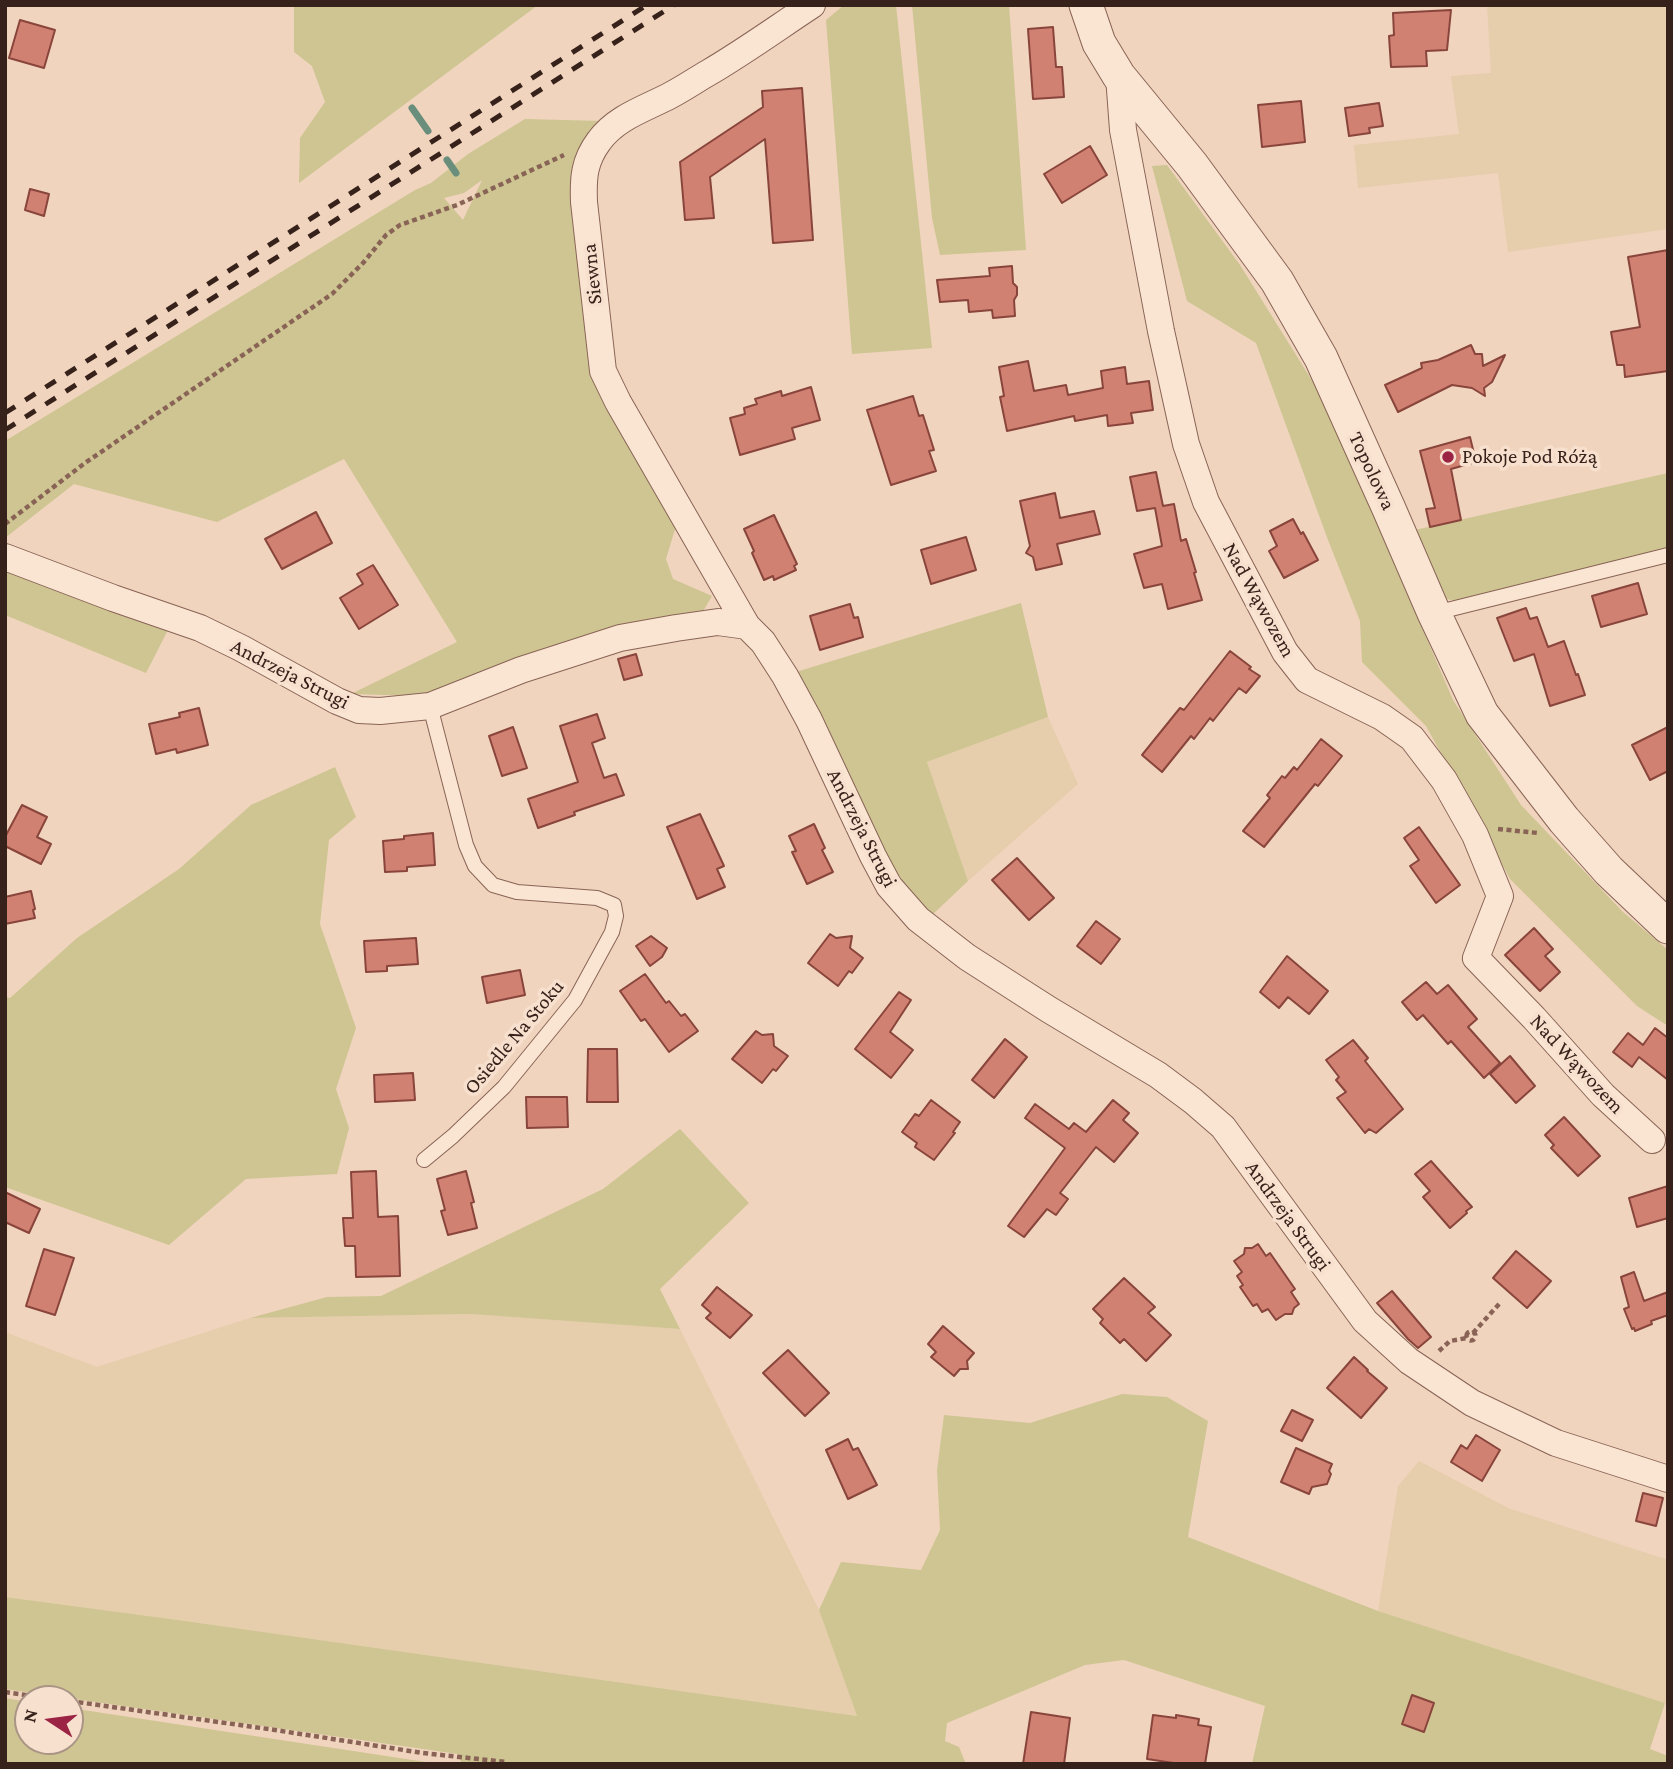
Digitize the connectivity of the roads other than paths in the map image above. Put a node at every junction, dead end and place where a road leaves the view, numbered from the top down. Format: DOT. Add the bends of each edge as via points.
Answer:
graph roads {
  1 [pos="812,5"];
  2 [pos="1086,5"];
  3 [pos="1119,76"];
  4 [pos="1668,555"];
  5 [pos="5,557"];
  6 [pos="1434,613"];
  7 [pos="747,625"];
  8 [pos="430,706"];
  9 [pos="1668,927"];
  10 [pos="1652,1140"];
  11 [pos="424,1160"];
  12 [pos="1668,1479"];
  1 -- 7 [label="street, Siewna" via="712,71 615,125 599,140 583,179 603,371"];
  2 -- 3 [label="street, Topolowa" via="1099,43"];
  3 -- 6 [label="street, Topolowa" via="1192,165 1287,298 1321,358"];
  3 -- 10 [label="street, Nad Wąwozem" via="1123,130 1161,331 1185,444 1206,502 1285,652 1307,680 1382,717 1412,738 1444,780 1475,835 1500,896 1476,958 1603,1095"];
  4 -- 6 [label="lane"];
  5 -- 8 [label="street, Andrzeja Strugi" via="200,628 359,710"];
  6 -- 9 [label="street, Topolowa" via="1482,714 1563,821"];
  7 -- 8 [label="street, Andrzeja Strugi" via="718,622 620,638"];
  7 -- 12 [label="street, Andrzeja Strugi" via="763,642 810,720 889,886 918,919 977,963 1158,1075 1223,1127 1365,1321 1409,1361 1472,1403 1556,1443"];
  8 -- 11 [label="lane, Osiedle Na Stoku" via="475,866 493,885 517,892 597,898 614,905 616,916 575,1000 504,1087"];
}
